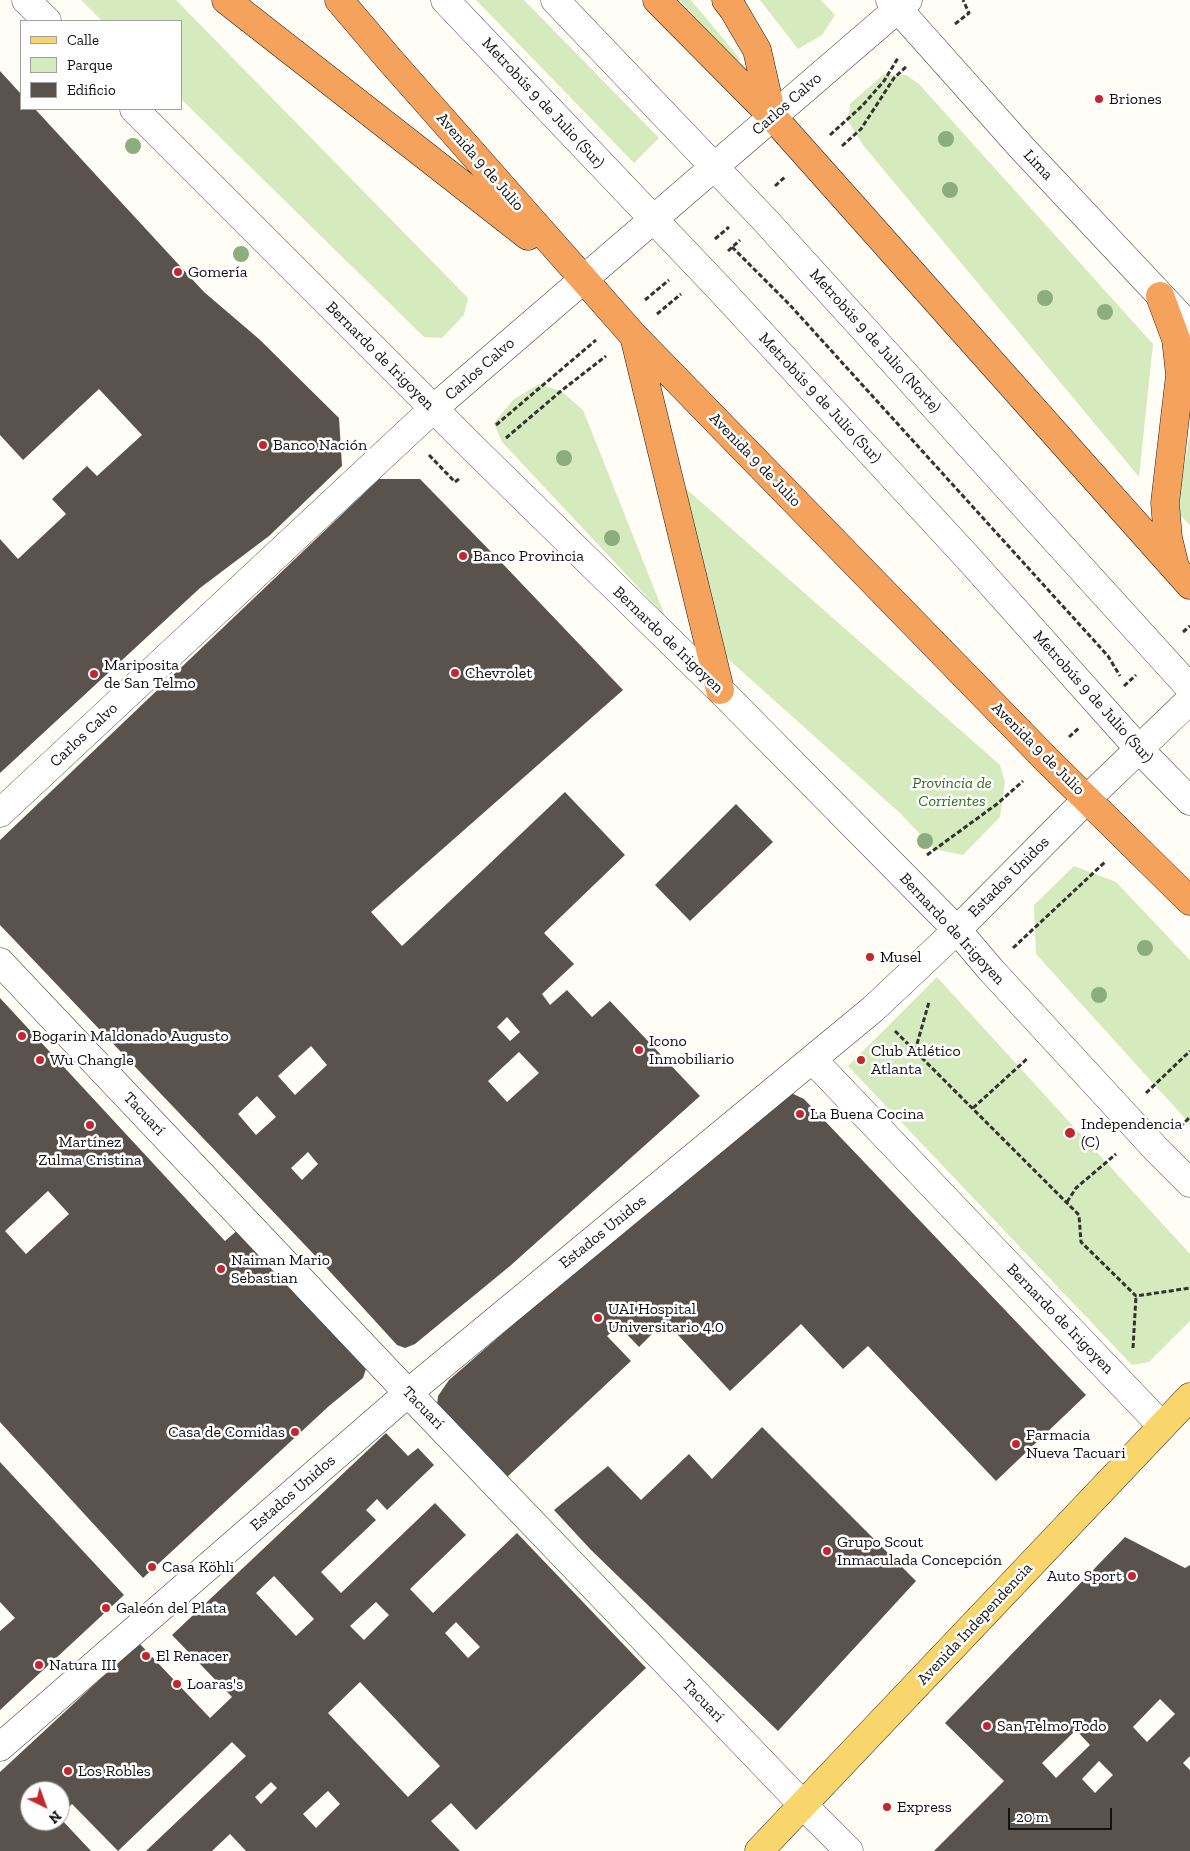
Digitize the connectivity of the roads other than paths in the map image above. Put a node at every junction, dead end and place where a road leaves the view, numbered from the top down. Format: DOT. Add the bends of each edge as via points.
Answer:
graph roads {
  1 [pos="26,0"];
  2 [pos="226,0"];
  3 [pos="322,0"];
  4 [pos="339,0"];
  5 [pos="445,0"];
  6 [pos="555,0"];
  7 [pos="657,0"];
  8 [pos="726,0"];
  9 [pos="898,3"];
  10 [pos="47,20"];
  11 [pos="389,60"];
  12 [pos="135,110"];
  13 [pos="772,116"];
  14 [pos="714,167"];
  15 [pos="653,220"];
  16 [pos="584,279"];
  17 [pos="1160,296"];
  18 [pos="1190,327"];
  19 [pos="633,335"];
  20 [pos="433,409"];
  21 [pos="1183,577"];
  22 [pos="1190,688"];
  23 [pos="720,690"];
  24 [pos="1190,700"];
  25 [pos="1140,750"];
  26 [pos="1087,799"];
  27 [pos="1190,801"];
  28 [pos="0,813"];
  29 [pos="1190,901"];
  30 [pos="957,930"];
  31 [pos="0,962"];
  32 [pos="813,1060"];
  33 [pos="1190,1183"];
  34 [pos="408,1393"];
  35 [pos="1190,1397"];
  36 [pos="1162,1426"];
  37 [pos="0,1747"];
  38 [pos="803,1805"];
  39 [pos="759,1851"];
  40 [pos="849,1851"];
  1 -- 10 [label="street"];
  2 -- 16 [label="highway"];
  3 -- 11 [label="highway"];
  4 -- 11 [label="highway, Avenida 9 de Julio"];
  5 -- 15 [label="street, Metrobús 9 de Julio (Sur)"];
  6 -- 14 [label="street, Metrobús 9 de Julio (Norte)"];
  7 -- 13 [label="highway"];
  8 -- 13 [label="highway" via="757,50"];
  9 -- 13 [label="street, Carlos Calvo"];
  9 -- 17 [label="street, Lima" via="1002,126"];
  11 -- 16 [label="highway, Avenida 9 de Julio"];
  12 -- 20 [label="street, Bernardo de Irigoyen"];
  13 -- 14 [label="street, Carlos Calvo"];
  13 -- 21 [label="highway"];
  14 -- 15 [label="street, Carlos Calvo"];
  14 -- 22 [label="street, Metrobús 9 de Julio (Norte)"];
  15 -- 16 [label="street, Carlos Calvo"];
  15 -- 25 [label="street, Metrobús 9 de Julio (Sur)" via="970,560"];
  16 -- 19 [label="highway, Avenida 9 de Julio"];
  16 -- 20 [label="street, Carlos Calvo"];
  17 -- 18 [label="street, Lima"];
  17 -- 21 [label="highway" via="1176,339 1180,375 1165,504 1168,538"];
  19 -- 23 [label="highway"];
  19 -- 26 [label="highway, Avenida 9 de Julio"];
  20 -- 23 [label="street, Bernardo de Irigoyen"];
  20 -- 28 [label="street, Carlos Calvo"];
  23 -- 30 [label="street, Bernardo de Irigoyen"];
  24 -- 25 [label="street, Estados Unidos"];
  25 -- 26 [label="street, Estados Unidos"];
  25 -- 27 [label="street, Metrobús 9 de Julio (Sur)"];
  26 -- 29 [label="highway, Avenida 9 de Julio"];
  26 -- 30 [label="street, Estados Unidos"];
  30 -- 32 [label="street, Estados Unidos"];
  30 -- 33 [label="street, Bernardo de Irigoyen"];
  31 -- 34 [label="street, Tacuarí"];
  32 -- 34 [label="street, Estados Unidos"];
  32 -- 36 [label="street, Bernardo de Irigoyen"];
  34 -- 37 [label="street, Estados Unidos"];
  34 -- 38 [label="street, Tacuarí"];
  35 -- 36 [label="main road, Avenida Independencia"];
  36 -- 38 [label="main road, Avenida Independencia"];
  38 -- 39 [label="main road, Avenida Independencia"];
  38 -- 40 [label="street, Tacuarí"];
}
